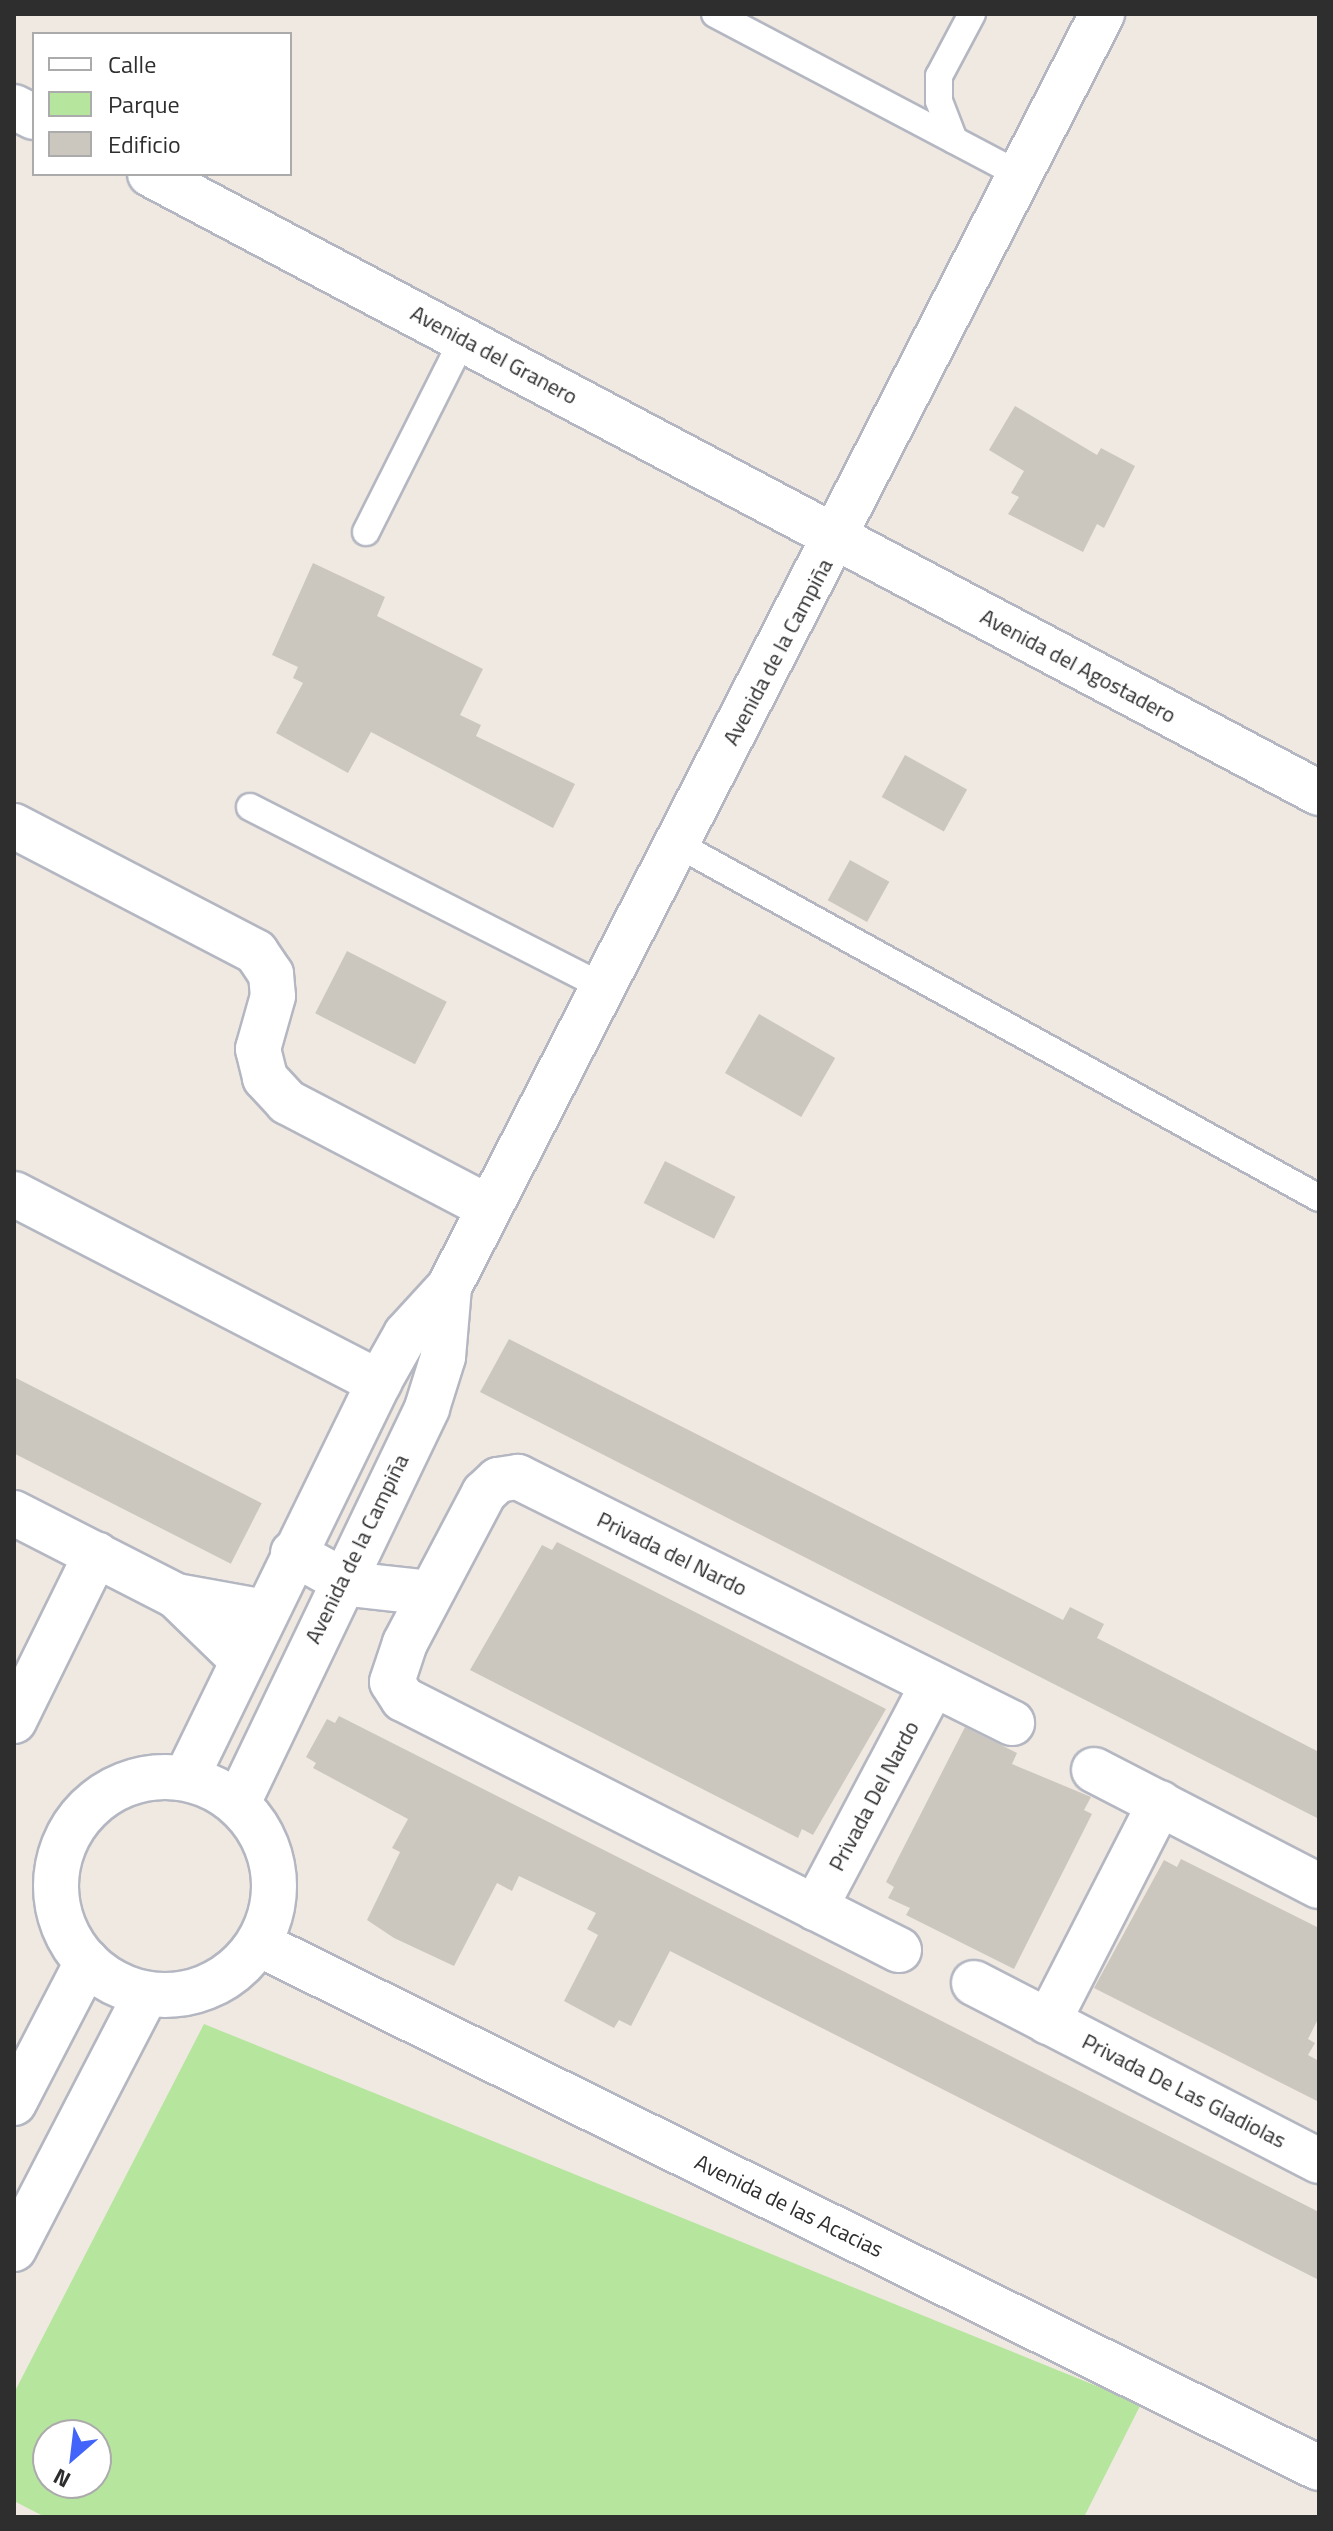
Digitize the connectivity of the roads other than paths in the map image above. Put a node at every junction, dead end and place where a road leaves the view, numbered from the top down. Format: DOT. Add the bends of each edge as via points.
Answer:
graph roads {
  1 [pos="715,14"];
  2 [pos="972,14"];
  3 [pos="1102,14"];
  4 [pos="14,107"];
  5 [pos="32,116"];
  6 [pos="954,140"];
  7 [pos="1020,175"];
  8 [pos="154,176"];
  9 [pos="463,339"];
  10 [pos="366,532"];
  11 [pos="837,538"];
  12 [pos="1319,793"];
  13 [pos="250,807"];
  14 [pos="14,826"];
  15 [pos="677,844"];
  16 [pos="603,987"];
  17 [pos="14,1194"];
  18 [pos="1319,1198"];
  19 [pos="488,1207"];
  20 [pos="449,1287"];
  21 [pos="379,1382"];
  22 [pos="345,1452"];
  23 [pos="391,1477"];
  24 [pos="14,1513"];
  25 [pos="293,1553"];
  26 [pos="96,1554"];
  27 [pos="176,1596"];
  28 [pos="386,1600"];
  29 [pos="265,1612"];
  30 [pos="242,1660"];
  31 [pos="933,1684"];
  32 [pos="14,1721"];
  33 [pos="1012,1723"];
  34 [pos="1094,1770"];
  35 [pos="186,1778"];
  36 [pos="238,1803"];
  37 [pos="1160,1803"];
  38 [pos="1319,1886"];
  39 [pos="815,1908"];
  40 [pos="259,1944"];
  41 [pos="899,1950"];
  42 [pos="87,1962"];
  43 [pos="974,1983"];
  44 [pos="146,1994"];
  45 [pos="1048,2022"];
  46 [pos="14,2103"];
  47 [pos="1319,2161"];
  48 [pos="14,2249"];
  49 [pos="1319,2468"];
  1 -- 6 [label="lane"];
  2 -- 6 [label="lane" via="939,76 939,101"];
  3 -- 7 [label="street, Avenida de la Campiña"];
  4 -- 5 [label="street"];
  6 -- 7 [label="lane"];
  7 -- 11 [label="street, Avenida de la Campiña"];
  8 -- 9 [label="street, Avenida del Granero"];
  9 -- 10 [label="lane"];
  9 -- 11 [label="street, Avenida del Granero"];
  11 -- 12 [label="street, Avenida del Agostadero"];
  11 -- 15 [label="street, Avenida de la Campiña"];
  13 -- 16 [label="lane"];
  14 -- 19 [label="street" via="256,952 271,974 273,996 258,1049 265,1078 287,1102"];
  15 -- 16 [label="street, Avenida de la Campiña"];
  15 -- 18 [label="lane"];
  16 -- 19 [label="street, Avenida de la Campiña"];
  17 -- 21 [label="street"];
  19 -- 20 [label="street, Avenida de la Campiña"];
  20 -- 21 [label="street, Avenida de la Campiña" via="406,1334"];
  20 -- 23 [label="street, Avenida de la Campiña" via="443,1357 427,1408"];
  21 -- 22 [label="street, Avenida de la Campiña"];
  22 -- 23 [label="street"];
  22 -- 25 [label="street, Avenida de la Campiña"];
  23 -- 28 [label="street, Avenida de la Campiña"];
  24 -- 26 [label="street"];
  25 -- 28 [label="street"];
  25 -- 29 [label="street, Avenida de la Campiña"];
  26 -- 27 [label="street"];
  26 -- 32 [label="street"];
  27 -- 29 [label="street"];
  27 -- 30 [label="street"];
  28 -- 31 [label="street, Privada del Nardo" via="484,1493 498,1480 518,1477"];
  28 -- 36 [label="street, Avenida de la Campiña"];
  28 -- 39 [label="street, Privada del Nardo" via="392,1682 403,1699"];
  29 -- 30 [label="street, Avenida de la Campiña"];
  30 -- 35 [label="street, Avenida de la Campiña"];
  31 -- 33 [label="street, Privada del Nardo"];
  31 -- 39 [label="street, Privada Del Nardo"];
  34 -- 37 [label="street"];
  35 -- 36 [label="street"];
  35 -- 42 [label="street" via="131,1781 106,1793 68,1834 55,1887 59,1914"];
  36 -- 40 [label="street" via="262,1833 275,1870 274,1908"];
  37 -- 38 [label="street"];
  37 -- 45 [label="street"];
  39 -- 41 [label="street, Privada del Nardo"];
  40 -- 44 [label="street" via="210,1987"];
  40 -- 49 [label="street, Avenida de las Acacias"];
  42 -- 44 [label="street" via="114,1983"];
  42 -- 46 [label="street"];
  43 -- 45 [label="street, Privada De Las Gladiolas"];
  44 -- 48 [label="street"];
  45 -- 47 [label="street, Privada De Las Gladiolas"];
}
